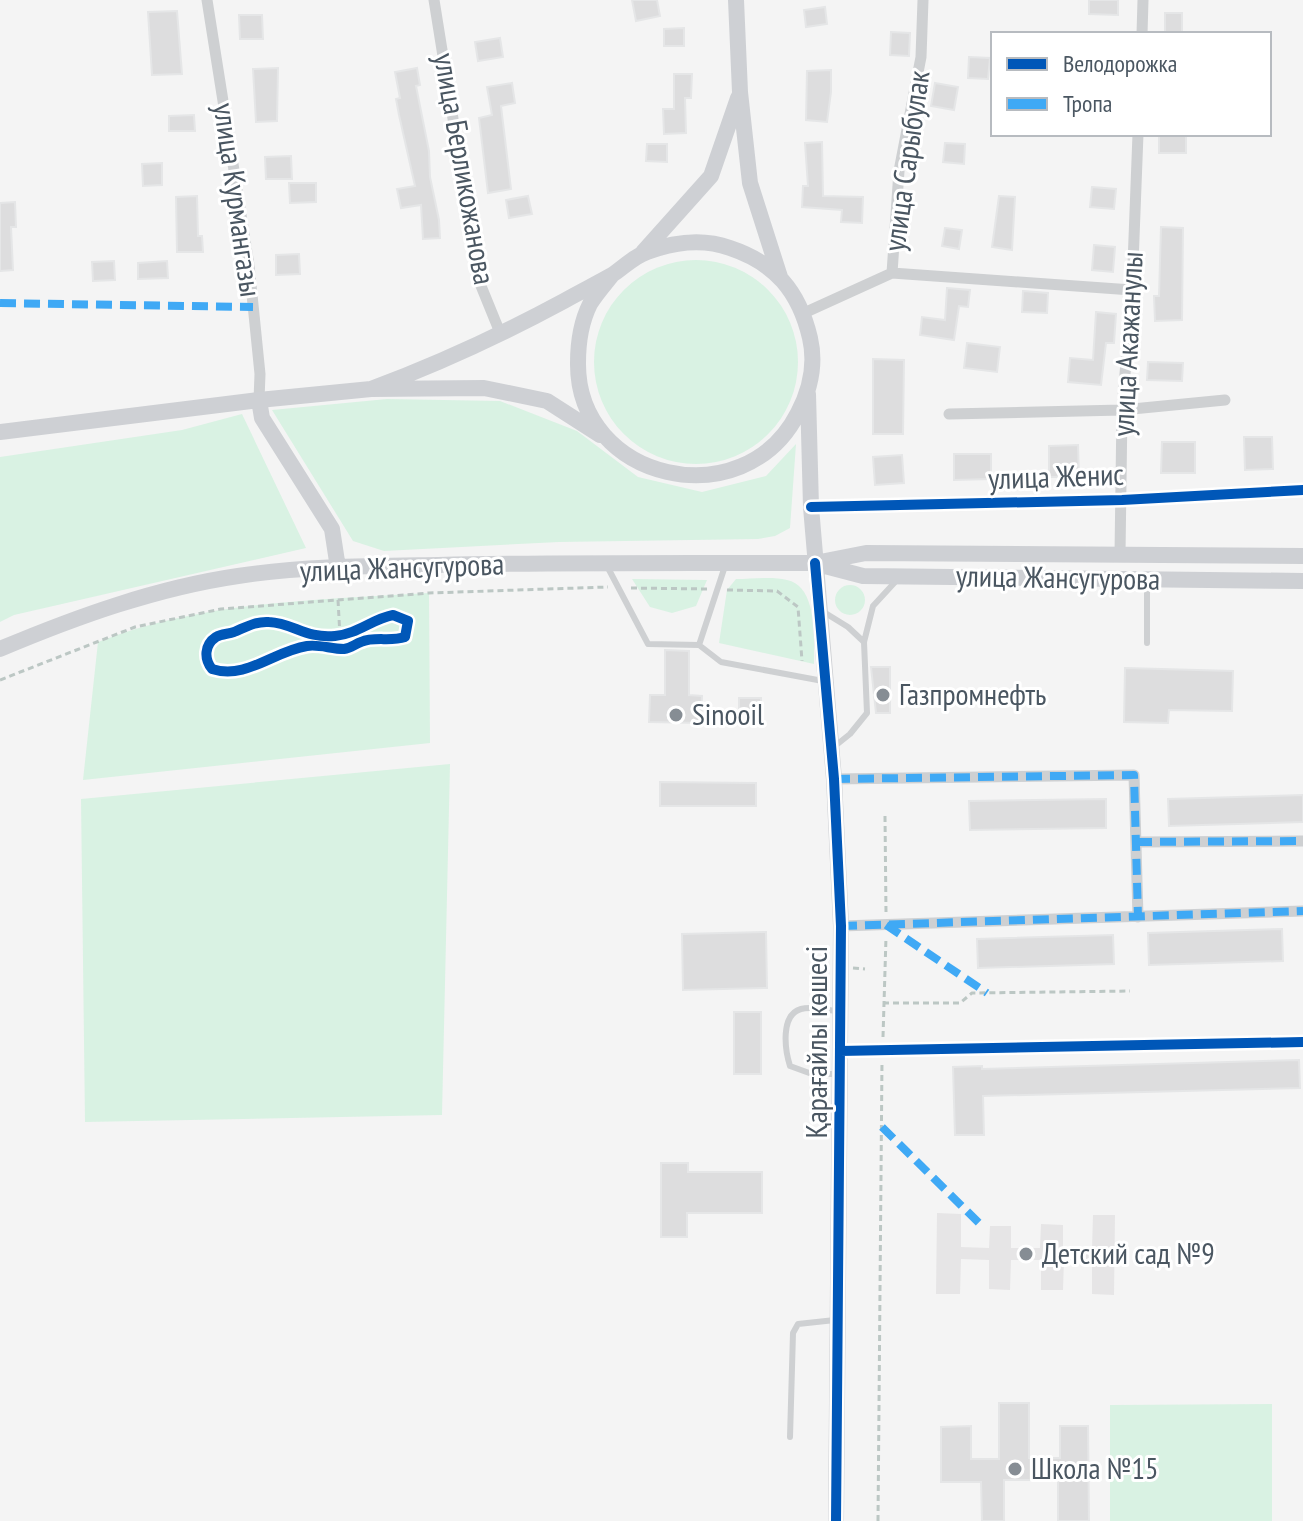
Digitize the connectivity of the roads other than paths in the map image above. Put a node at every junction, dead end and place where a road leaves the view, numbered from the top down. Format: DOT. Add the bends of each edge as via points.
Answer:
graph roads {
  1 [pos="207,0"];
  2 [pos="434,0"];
  3 [pos="736,0"];
  4 [pos="923,0"];
  5 [pos="1143,0"];
  6 [pos="1142,32"];
  7 [pos="740,92"];
  8 [pos="1138,136"];
  9 [pos="643,253"];
  10 [pos="892,273"];
  11 [pos="612,275"];
  12 [pos="780,277"];
  13 [pos="1132,290"];
  14 [pos="804,313"];
  15 [pos="501,335"];
  16 [pos="371,389"];
  17 [pos="808,394"];
  18 [pos="259,400"];
  19 [pos="1225,400"];
  20 [pos="1122,410"];
  21 [pos="949,414"];
  22 [pos="0,432"];
  23 [pos="611,443"];
  24 [pos="1303,490"];
  25 [pos="1122,500"];
  26 [pos="811,507"];
  27 [pos="1126,554"];
  28 [pos="1303,556"];
  29 [pos="605,563"];
  30 [pos="726,563"];
  31 [pos="815,563"];
  32 [pos="338,568"];
  33 [pos="899,577"];
  34 [pos="1140,579"];
  35 [pos="1303,581"];
  36 [pos="820,610"];
  37 [pos="864,642"];
  38 [pos="1147,643"];
  39 [pos="699,645"];
  40 [pos="0,649"];
  41 [pos="826,681"];
  42 [pos="832,748"];
  43 [pos="834,779"];
  44 [pos="1303,841"];
  45 [pos="1136,842"];
  46 [pos="1303,911"];
  47 [pos="1138,917"];
  48 [pos="841,926"];
  49 [pos="840,1012"];
  50 [pos="1303,1042"];
  51 [pos="840,1051"];
  52 [pos="841,1074"];
  53 [pos="839,1320"];
  54 [pos="790,1437"];
  55 [pos="836,1521"];
  1 -- 18 [label="street, улица Курмангазы" via="249,265"];
  2 -- 15 [label="street, улица Берликожанова" via="479,281"];
  3 -- 7 [label="main road"];
  4 -- 10 [label="street, улица Сарыбулак" via="921,57 899,171"];
  5 -- 6 [label="street"];
  7 -- 9 [label="main road" via="711,176"];
  7 -- 12 [label="main road" via="750,183"];
  8 -- 13 [label="street, улица Акажанулы"];
  9 -- 11 [label="main road"];
  9 -- 12 [label="main road" via="678,242 715,243 750,255"];
  10 -- 13 [label="street"];
  10 -- 14 [label="street, улица Сарыбулак"];
  11 -- 15 [label="main road"];
  11 -- 23 [label="main road" via="590,305 578,340 578,377 589,413"];
  12 -- 14 [label="main road"];
  13 -- 20 [label="street, улица Акажанулы"];
  14 -- 17 [label="main road" via="813,353"];
  15 -- 16 [label="main road"];
  16 -- 18 [label="main road"];
  16 -- 23 [label="main road" via="484,388 547,401"];
  17 -- 23 [label="main road" via="790,430 760,458 723,474 683,477 644,466"];
  17 -- 26 [label="main road, Қарағайлы көшесі"];
  18 -- 22 [label="main road"];
  18 -- 32 [label="main road" via="262,418 332,529"];
  19 -- 20 [label="street"];
  20 -- 21 [label="street"];
  20 -- 25 [label="street, улица Акажанулы"];
  24 -- 25 [label="street, улица Женис"];
  25 -- 26 [label="street, улица Женис"];
  25 -- 27 [label="street, улица Акажанулы"];
  26 -- 31 [label="main road, Қарағайлы көшесі"];
  27 -- 28 [label="main road, улица Жансугурова"];
  27 -- 31 [label="main road, улица Жансугурова" via="866,553"];
  27 -- 34 [label="main road"];
  29 -- 30 [label="main road, улица Жансугурова"];
  29 -- 32 [label="main road, улица Жансугурова"];
  29 -- 39 [label="lane" via="648,644"];
  30 -- 31 [label="main road, улица Жансугурова"];
  30 -- 39 [label="lane"];
  31 -- 33 [label="main road, улица Жансугурова" via="863,576"];
  31 -- 36 [label="main road, Қарағайлы көшесі"];
  32 -- 40 [label="main road, улица Жансугурова" via="237,576 148,596"];
  33 -- 34 [label="main road, улица Жансугурова"];
  33 -- 37 [label="lane" via="873,606"];
  34 -- 35 [label="main road, улица Жансугурова"];
  34 -- 38 [label="lane"];
  36 -- 37 [label="lane"];
  36 -- 41 [label="main road, Қарағайлы көшесі"];
  37 -- 42 [label="lane" via="867,713"];
  39 -- 41 [label="lane" via="721,662"];
  41 -- 42 [label="main road, Қарағайлы көшесі"];
  42 -- 43 [label="main road, Қарағайлы көшесі"];
  43 -- 45 [label="street" via="1134,775"];
  43 -- 48 [label="main road, Қарағайлы көшесі"];
  44 -- 45 [label="street"];
  45 -- 47 [label="street"];
  46 -- 47 [label="street"];
  47 -- 48 [label="street"];
  48 -- 49 [label="main road, Қарағайлы көшесі"];
  49 -- 51 [label="main road, Қарағайлы көшесі"];
  49 -- 52 [label="lane" via="807,1008 791,1015 786,1055 799,1071"];
  50 -- 51 [label="street"];
  51 -- 52 [label="main road, Қарағайлы көшесі"];
  52 -- 53 [label="main road, Қарағайлы көшесі"];
  53 -- 54 [label="lane" via="798,1324 793,1333"];
  53 -- 55 [label="main road, Қарағайлы көшесі"];
}
